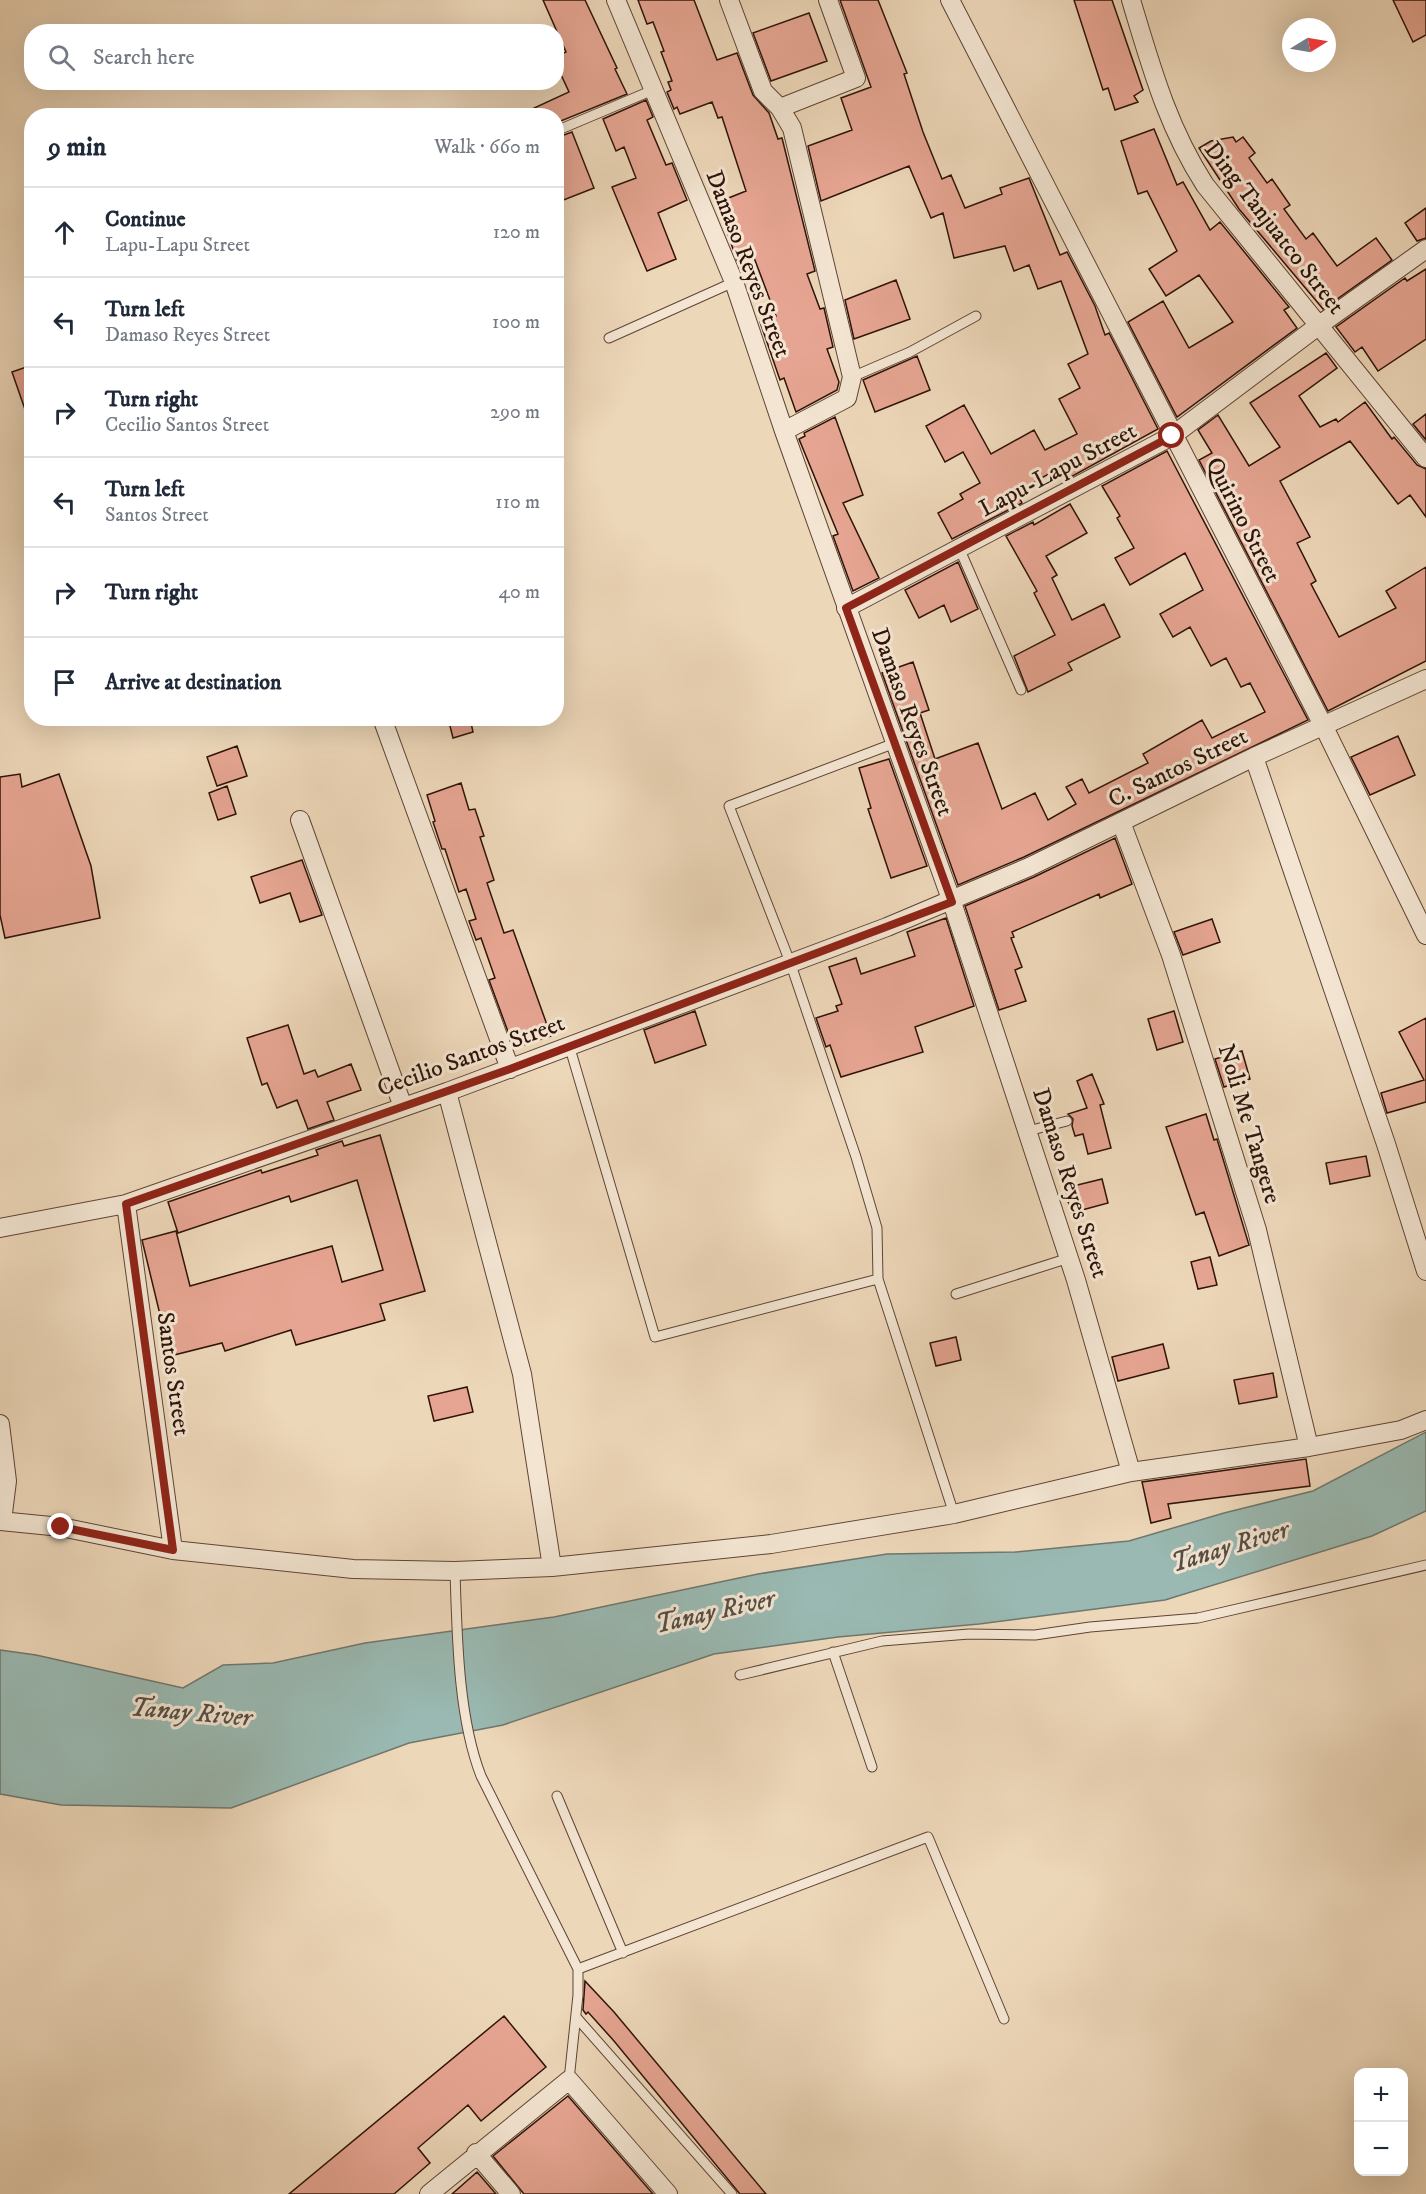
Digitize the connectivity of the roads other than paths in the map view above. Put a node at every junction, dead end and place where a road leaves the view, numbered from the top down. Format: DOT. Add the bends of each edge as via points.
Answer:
graph roads {
  1 [pos="616,0"];
  2 [pos="729,0"];
  3 [pos="828,0"];
  4 [pos="950,0"];
  5 [pos="1131,0"];
  6 [pos="653,90"];
  7 [pos="780,108"];
  8 [pos="564,128"];
  9 [pos="1426,249"];
  10 [pos="734,282"];
  11 [pos="976,316"];
  12 [pos="1318,326"];
  13 [pos="609,338"];
  14 [pos="852,377"];
  15 [pos="784,431"];
  16 [pos="1172,436"];
  17 [pos="1426,458"];
  18 [pos="960,550"];
  19 [pos="846,608"];
  20 [pos="1426,679"];
  21 [pos="1020,690"];
  22 [pos="385,726"];
  23 [pos="1324,727"];
  24 [pos="895,743"];
  25 [pos="1254,757"];
  26 [pos="300,820"];
  27 [pos="1121,822"];
  28 [pos="952,902"];
  29 [pos="1426,935"];
  30 [pos="790,962"];
  31 [pos="569,1045"];
  32 [pos="510,1069"];
  33 [pos="447,1092"];
  34 [pos="403,1107"];
  35 [pos="1068,1121"];
  36 [pos="1028,1131"];
  37 [pos="126,1204"];
  38 [pos="0,1228"];
  39 [pos="1069,1258"];
  40 [pos="1426,1272"];
  41 [pos="878,1279"];
  42 [pos="956,1294"];
  43 [pos="1426,1420"];
  44 [pos="0,1424"];
  45 [pos="1309,1447"];
  46 [pos="1131,1472"];
  47 [pos="954,1514"];
  48 [pos="1,1521"];
  49 [pos="173,1550"];
  50 [pos="1426,1565"];
  51 [pos="552,1567"];
  52 [pos="455,1571"];
  53 [pos="833,1652"];
  54 [pos="740,1675"];
  55 [pos="872,1767"];
  56 [pos="557,1796"];
  57 [pos="623,1953"];
  58 [pos="578,1969"];
  59 [pos="576,2017"];
  60 [pos="1004,2019"];
  61 [pos="568,2080"];
  62 [pos="476,2153"];
  63 [pos="429,2194"];
  64 [pos="511,2194"];
  65 [pos="668,2194"];
  66 [pos="732,2194"];
  1 -- 6 [label="street, Damaso Reyes Street"];
  2 -- 7 [label="street" via="763,91"];
  3 -- 7 [label="street" via="856,78"];
  4 -- 16 [label="street, Quirino Street"];
  5 -- 12 [label="street, Ding Tanjuatco Street" via="1163,106 1186,156"];
  6 -- 8 [label="lane"];
  6 -- 10 [label="street, Damaso Reyes Street"];
  7 -- 14 [label="street" via="792,128"];
  9 -- 12 [label="street, Lapu-Lapu Street"];
  10 -- 13 [label="lane"];
  10 -- 15 [label="street, Damaso Reyes Street"];
  11 -- 14 [label="lane" via="910,352"];
  12 -- 16 [label="street, Lapu-Lapu Street"];
  12 -- 17 [label="street, Ding Tanjuatco Street"];
  14 -- 15 [label="street" via="847,398"];
  15 -- 19 [label="street, Damaso Reyes Street"];
  16 -- 18 [label="street, Lapu-Lapu Street"];
  16 -- 23 [label="street, Quirino Street"];
  18 -- 19 [label="street, Lapu-Lapu Street"];
  18 -- 21 [label="lane"];
  19 -- 24 [label="street, Damaso Reyes Street"];
  20 -- 23 [label="street, C. Santos Street"];
  22 -- 32 [label="street"];
  23 -- 25 [label="street, C. Santos Street"];
  23 -- 29 [label="street, Quirino Street"];
  24 -- 28 [label="street, Damaso Reyes Street"];
  24 -- 30 [label="lane" via="729,806"];
  25 -- 27 [label="street, C. Santos Street"];
  25 -- 40 [label="street"];
  26 -- 34 [label="street"];
  27 -- 28 [label="street, C. Santos Street"];
  27 -- 45 [label="street, Noli Me Tangere" via="1171,955 1257,1230"];
  28 -- 30 [label="street, Cecilio Santos Street"];
  28 -- 36 [label="street, Damaso Reyes Street"];
  30 -- 31 [label="street, Cecilio Santos Street"];
  30 -- 41 [label="lane" via="877,1228"];
  31 -- 32 [label="street, Cecilio Santos Street"];
  31 -- 41 [label="lane" via="655,1337"];
  32 -- 33 [label="street, Cecilio Santos Street"];
  33 -- 34 [label="street, Cecilio Santos Street"];
  33 -- 51 [label="street" via="522,1374"];
  34 -- 37 [label="street, Cecilio Santos Street"];
  35 -- 36 [label="lane"];
  36 -- 39 [label="street, Damaso Reyes Street"];
  37 -- 38 [label="street, Cecilio Santos Street"];
  37 -- 49 [label="street, Santos Street"];
  39 -- 42 [label="lane"];
  39 -- 46 [label="street, Damaso Reyes Street"];
  41 -- 47 [label="lane"];
  43 -- 45 [label="street" via="1401,1430"];
  44 -- 48 [label="street" via="7,1481"];
  45 -- 46 [label="street"];
  46 -- 47 [label="street"];
  47 -- 51 [label="street" via="771,1544"];
  48 -- 49 [label="street" via="61,1527"];
  49 -- 52 [label="street" via="353,1569"];
  50 -- 53 [label="lane" via="1198,1618 1035,1635 969,1634 893,1640"];
  51 -- 52 [label="street"];
  52 -- 58 [label="lane" via="470,1747"];
  53 -- 54 [label="lane"];
  53 -- 55 [label="lane"];
  56 -- 57 [label="lane"];
  57 -- 58 [label="lane"];
  57 -- 60 [label="lane" via="928,1837"];
  58 -- 59 [label="lane"];
  59 -- 61 [label="lane"];
  59 -- 66 [label="lane"];
  61 -- 62 [label="street"];
  61 -- 65 [label="street"];
  62 -- 63 [label="street"];
  62 -- 64 [label="street"];
}
